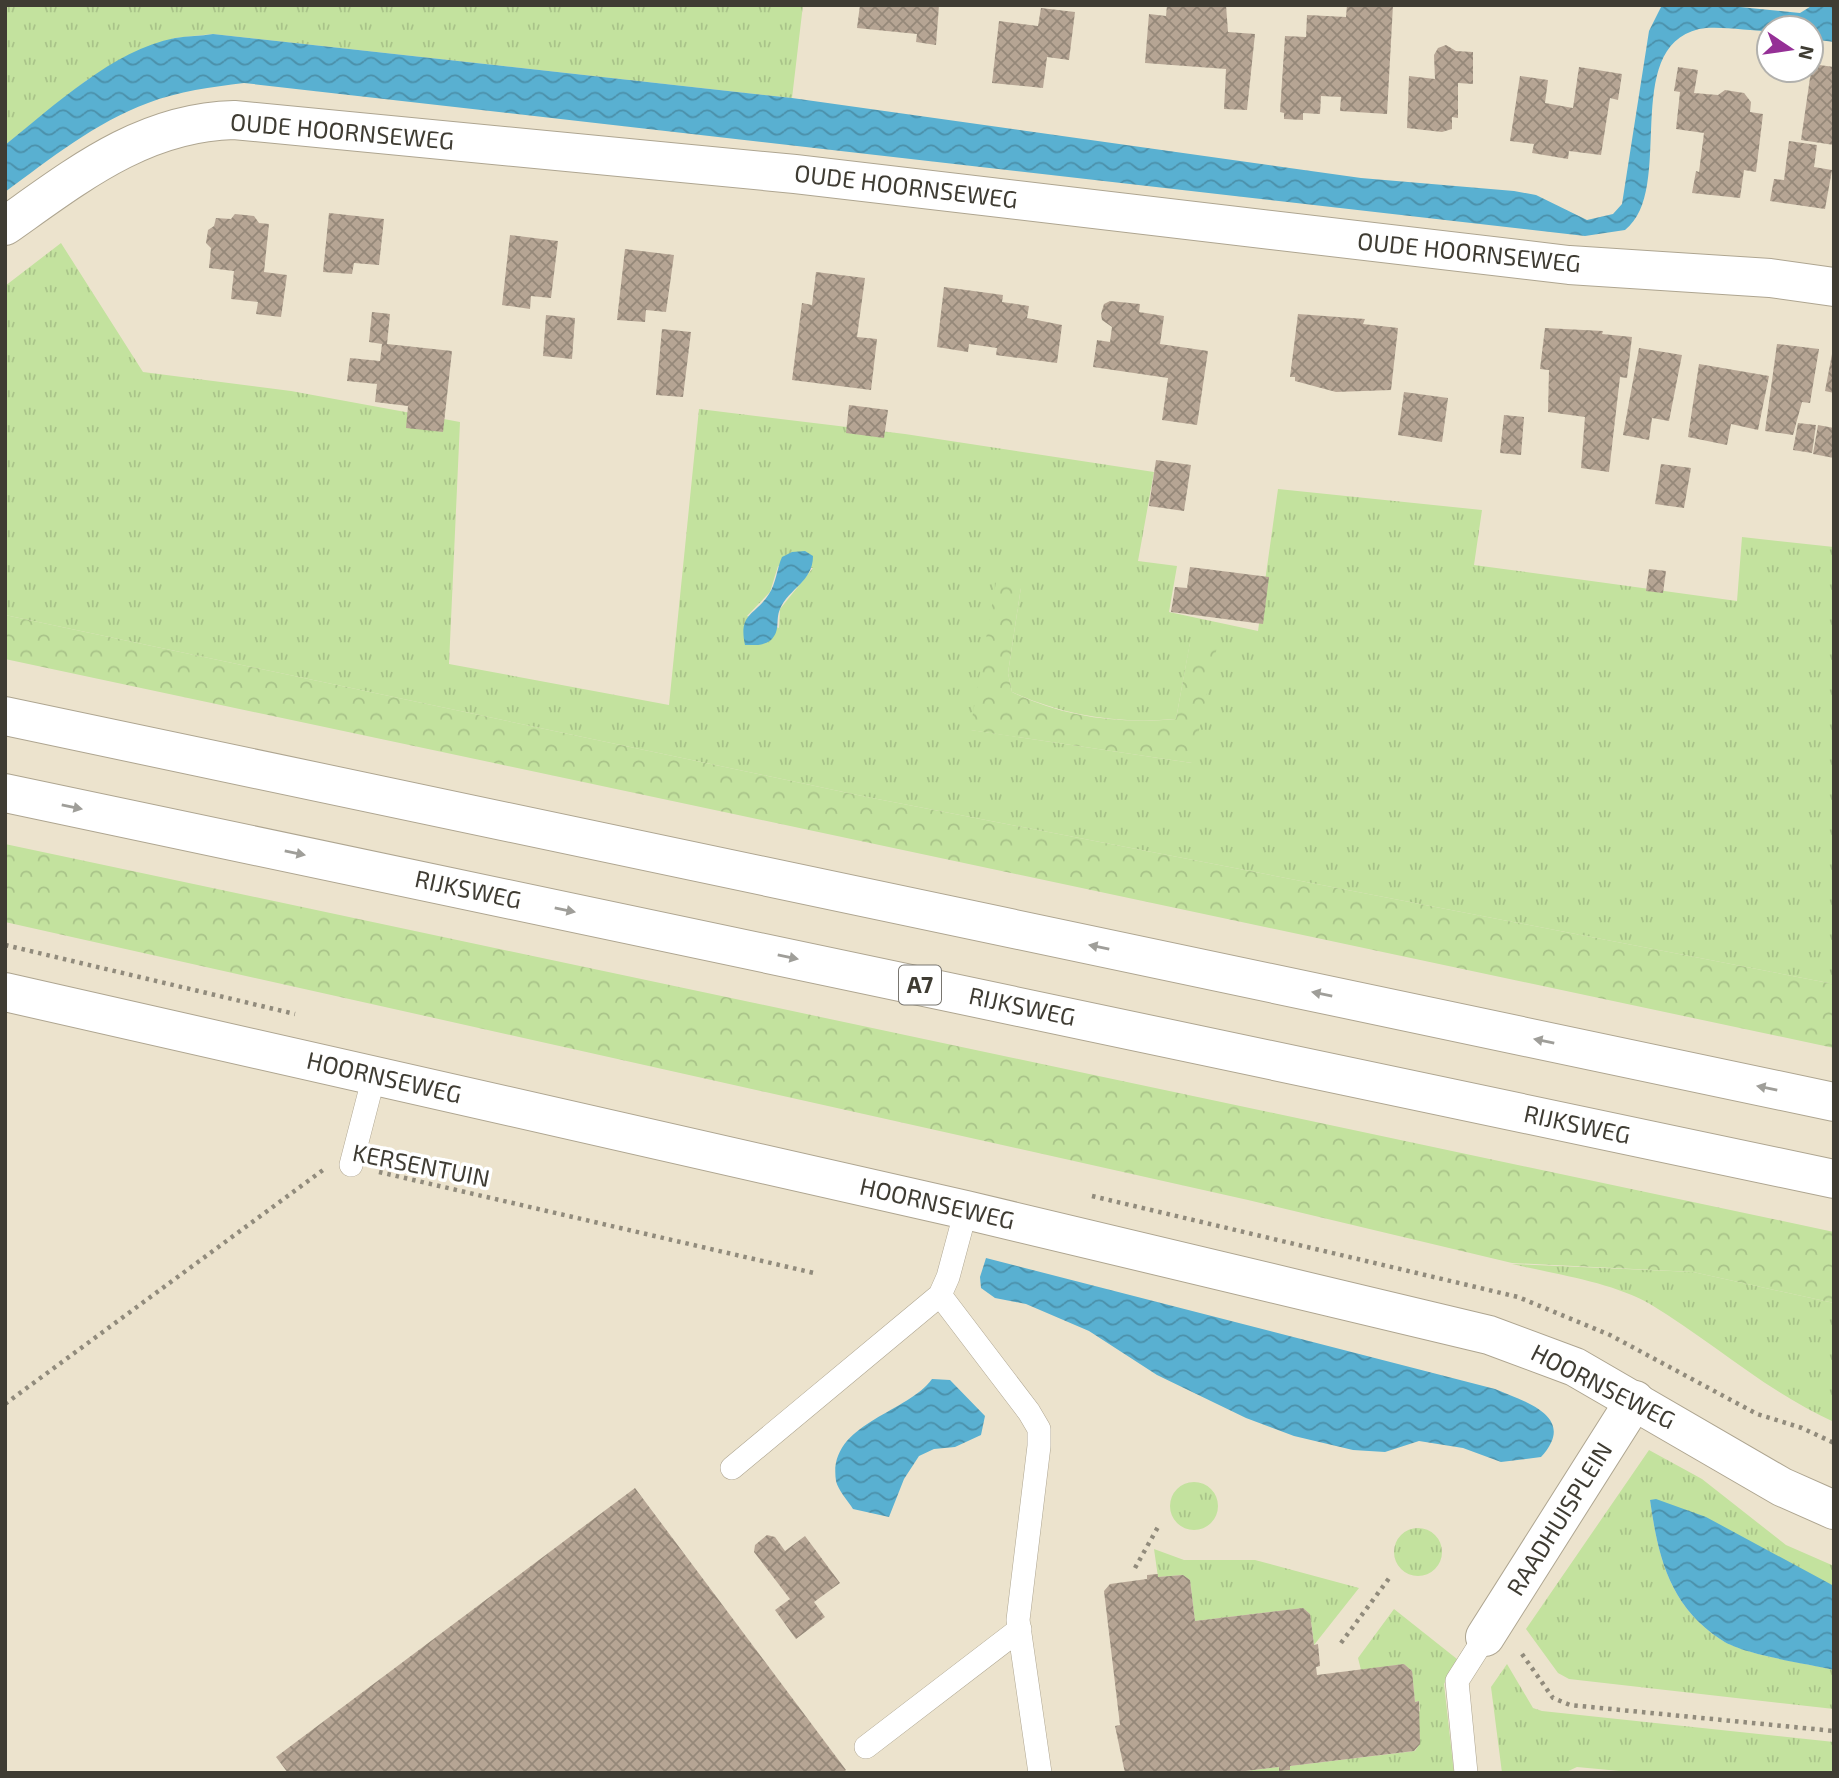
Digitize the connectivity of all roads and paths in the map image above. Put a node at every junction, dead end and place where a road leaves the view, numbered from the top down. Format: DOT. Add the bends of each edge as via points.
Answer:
graph roads {
  1 [pos="5,226"];
  2 [pos="1834,287"];
  3 [pos="5,716"];
  4 [pos="5,793"];
  5 [pos="5,992"];
  6 [pos="374,1076"];
  7 [pos="1834,1102"];
  8 [pos="351,1165"];
  9 [pos="1834,1179"];
  10 [pos="966,1210"];
  11 [pos="814,1273"];
  12 [pos="940,1295"];
  13 [pos="1636,1400"];
  14 [pos="5,1404"];
  15 [pos="732,1468"];
  16 [pos="1834,1510"];
  17 [pos="1158,1527"];
  18 [pos="1135,1568"];
  19 [pos="1390,1577"];
  20 [pos="1020,1629"];
  21 [pos="1485,1637"];
  22 [pos="1341,1643"];
  23 [pos="1834,1731"];
  24 [pos="866,1747"];
  25 [pos="1040,1773"];
  26 [pos="1466,1773"];
  1 -- 2 [label="main road, OUDE HOORNSEWEG" via="85,169 141,139 197,123 234,120 795,174 1569,265 1770,278"];
  7 -- 3 [label="main road, one-way"];
  4 -- 9 [label="main road, RIJKSWEG / A7, one-way"];
  5 -- 6 [label="main road, HOORNSEWEG"];
  6 -- 8 [label="lane"];
  6 -- 10 [label="main road, HOORNSEWEG"];
  8 -- 11 [label="path, KERSENTUIN"];
  8 -- 14 [label="path, KERSENTUIN" via="320,1170"];
  10 -- 12 [label="lane"];
  10 -- 13 [label="main road, HOORNSEWEG" via="1489,1335 1575,1367"];
  12 -- 15 [label="lane"];
  12 -- 20 [label="lane" via="1039,1429"];
  13 -- 16 [label="main road, HOORNSEWEG" via="1782,1487"];
  13 -- 21 [label="main road, RAADHUISPLEIN"];
  17 -- 18 [label="path"];
  19 -- 22 [label="path"];
  20 -- 24 [label="lane"];
  20 -- 25 [label="lane"];
  21 -- 23 [label="path" via="1513,1642 1553,1698 1570,1705"];
  21 -- 26 [label="lane" via="1457,1681"];
}
